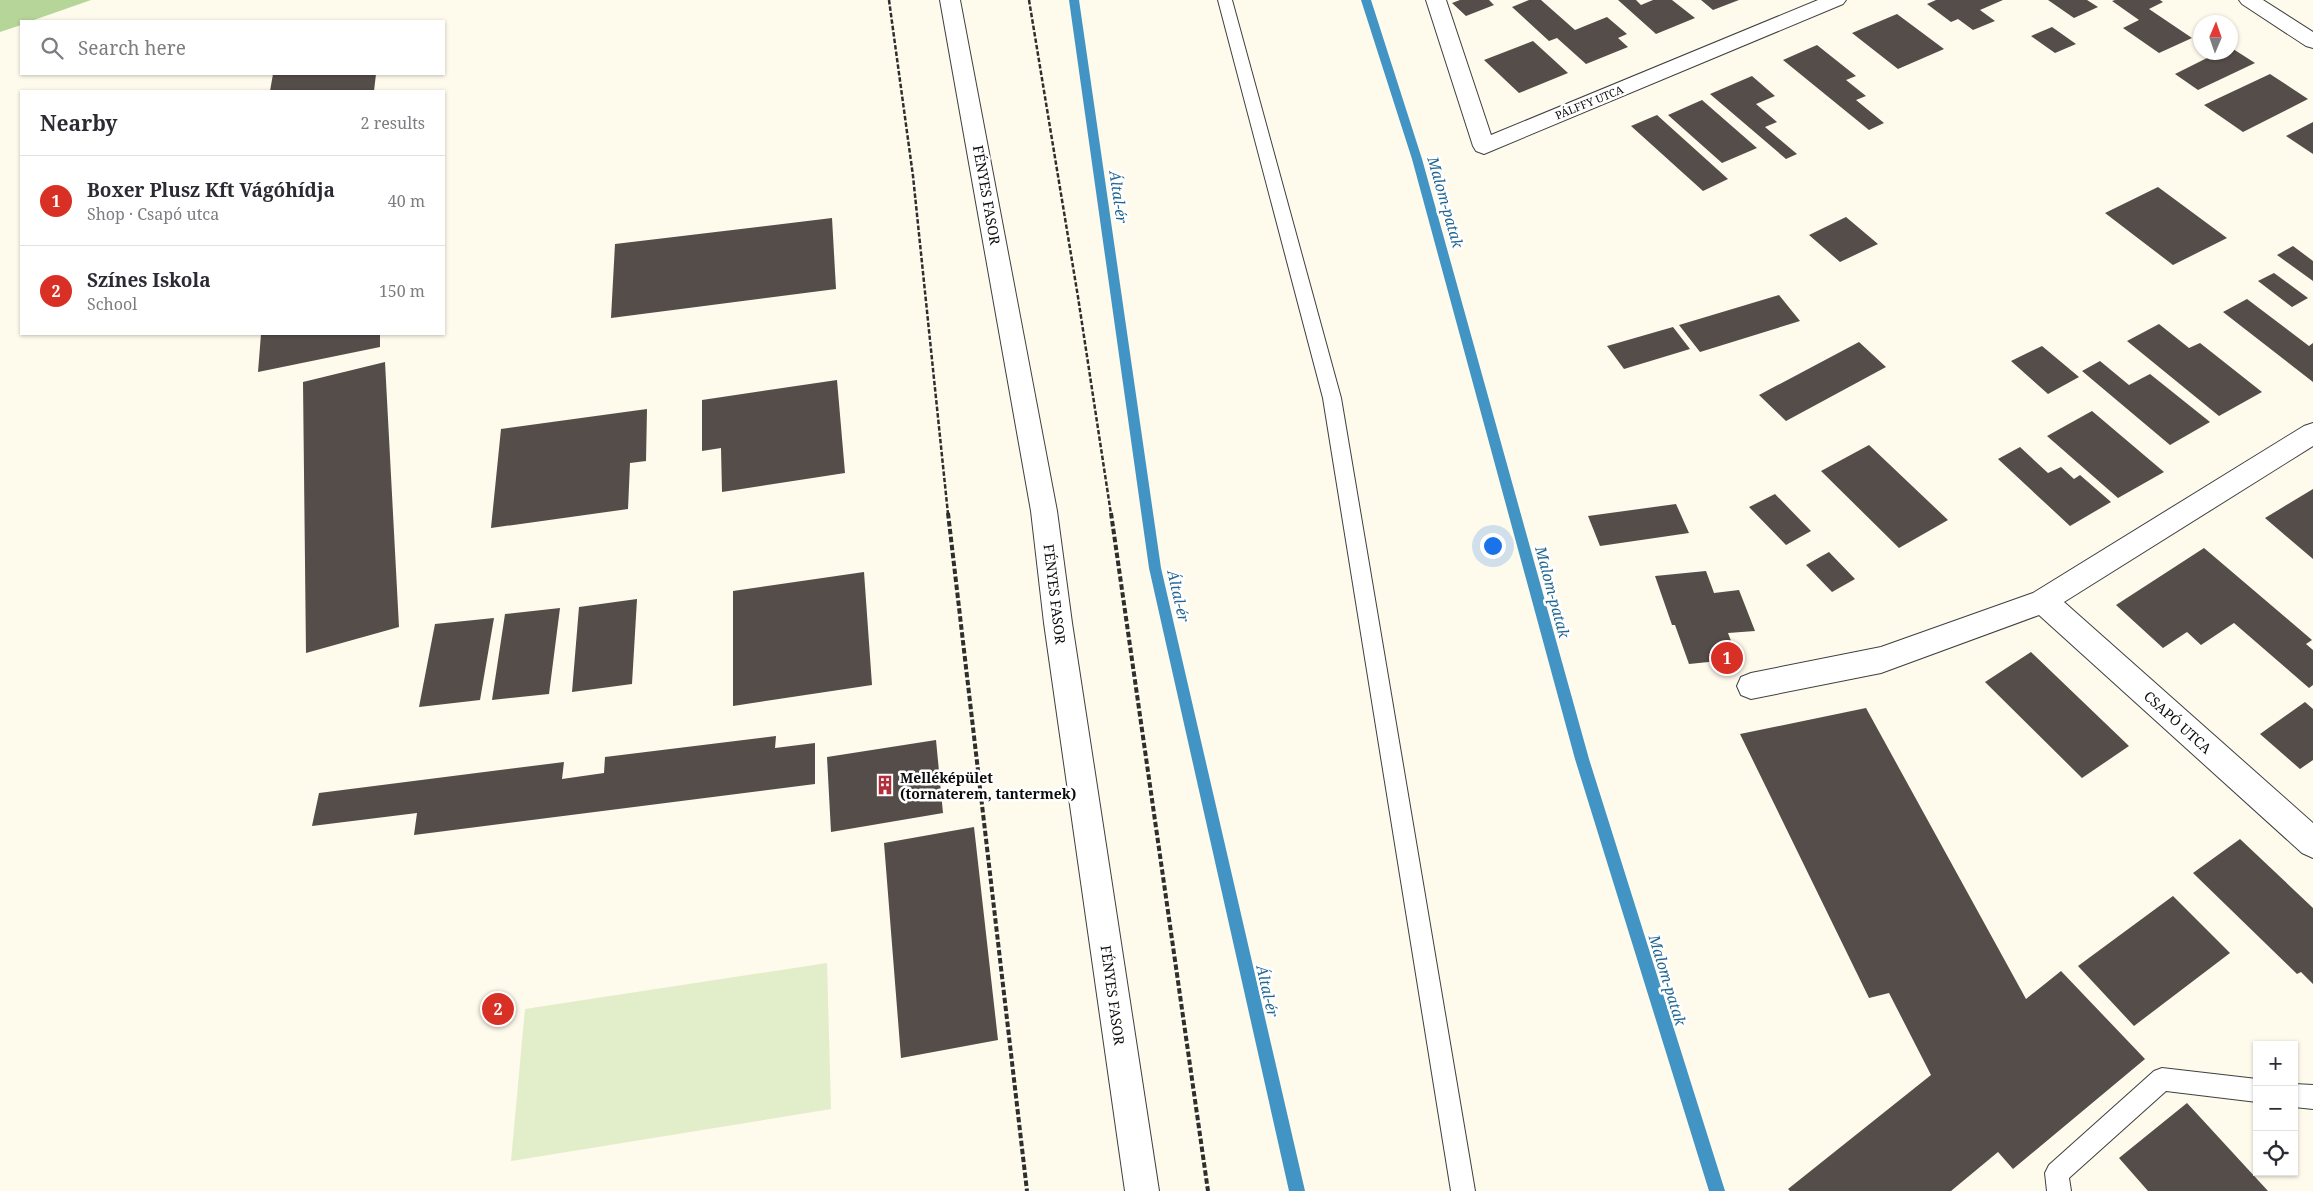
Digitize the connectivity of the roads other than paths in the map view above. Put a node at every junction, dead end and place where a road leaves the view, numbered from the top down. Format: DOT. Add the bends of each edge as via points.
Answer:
graph roads {
  1 [pos="950,0"];
  2 [pos="1225,0"];
  3 [pos="1436,0"];
  4 [pos="1836,0"];
  5 [pos="2249,0"];
  6 [pos="2313,40"];
  7 [pos="2313,433"];
  8 [pos="2043,601"];
  9 [pos="1751,686"];
  10 [pos="2313,843"];
  11 [pos="2253,1090"];
  12 [pos="2298,1096"];
  13 [pos="2313,1098"];
  14 [pos="1142,1191"];
  15 [pos="1463,1191"];
  16 [pos="2059,1191"];
  1 -- 14 [label="street, FÉNYES FASOR" via="1044,511"];
  2 -- 15 [label="lane" via="1332,398"];
  3 -- 4 [label="street, PÁLFFY UTCA" via="1484,146"];
  5 -- 6 [label="street"];
  7 -- 8 [label="street"];
  8 -- 9 [label="street" via="1881,660"];
  8 -- 10 [label="street, CSAPÓ UTCA"];
  11 -- 16 [label="lane" via="2162,1079 2057,1173"];
  12 -- 13 [label="lane"];
}
